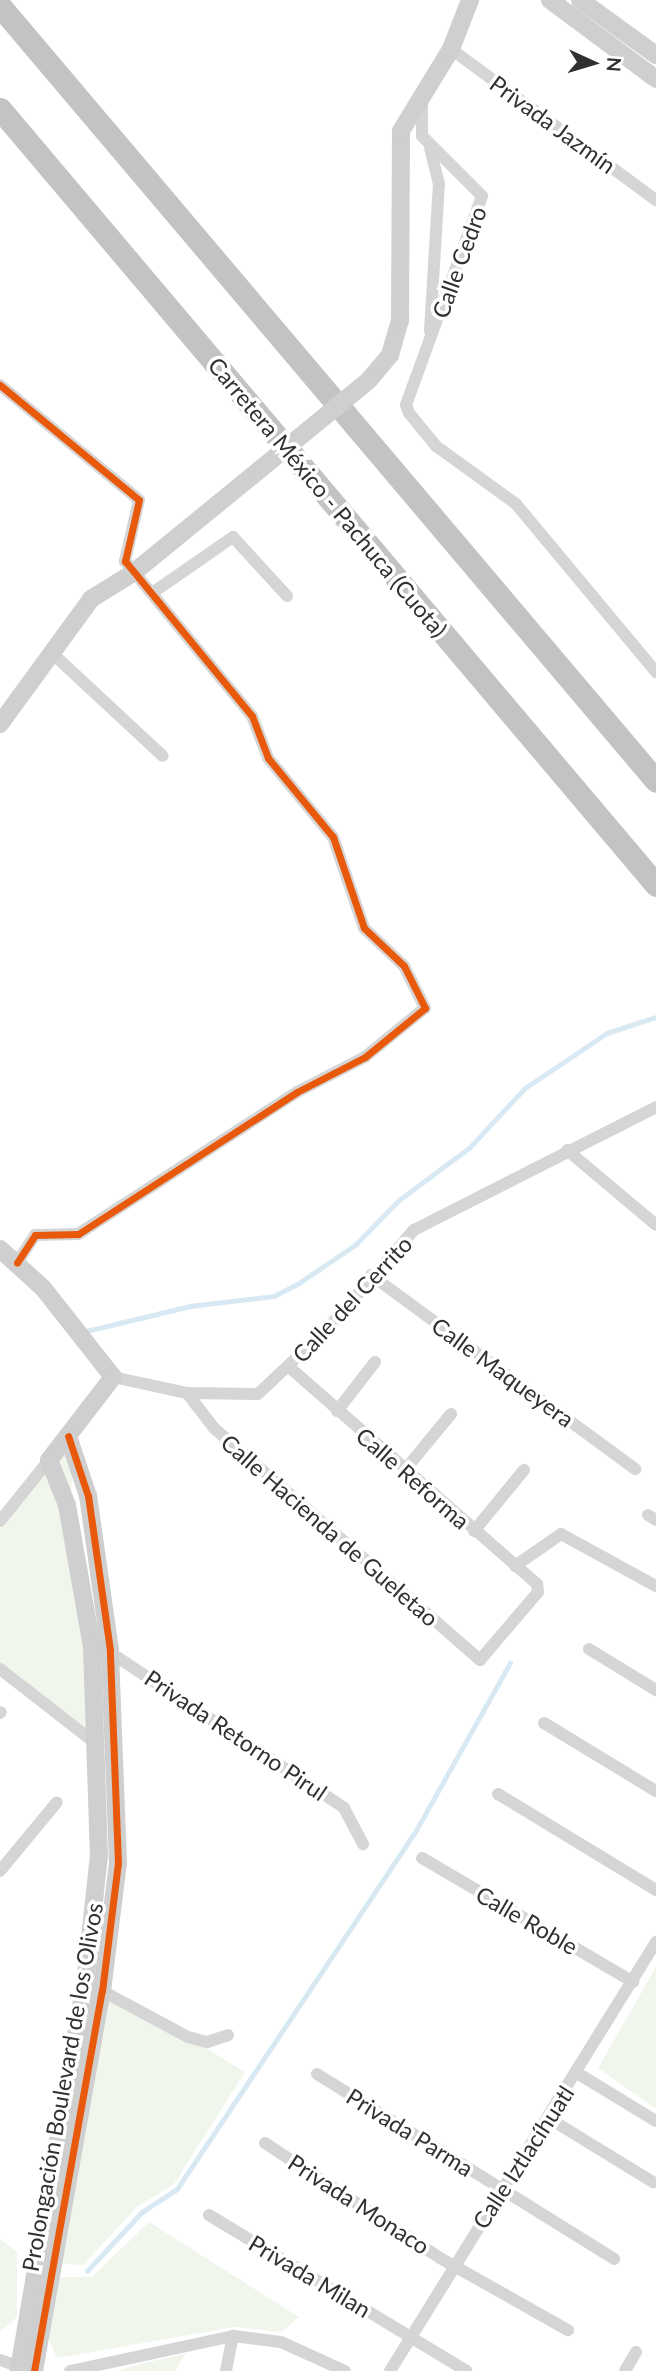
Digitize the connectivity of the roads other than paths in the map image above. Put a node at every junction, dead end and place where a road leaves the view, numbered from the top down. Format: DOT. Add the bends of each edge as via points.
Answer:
graph roads {
  1 [pos="470,0"];
  2 [pos="550,0"];
  3 [pos="580,0"];
  4 [pos="0,6"];
  5 [pos="451,49"];
  6 [pos="656,55"];
  7 [pos="656,79"];
  8 [pos="423,100"];
  9 [pos="0,109"];
  10 [pos="430,147"];
  11 [pos="656,200"];
  12 [pos="429,344"];
  13 [pos="0,385"];
  14 [pos="133,573"];
  15 [pos="155,591"];
  16 [pos="287,596"];
  17 [pos="52,653"];
  18 [pos="656,672"];
  19 [pos="0,724"];
  20 [pos="163,756"];
  21 [pos="656,781"];
  22 [pos="656,886"];
  23 [pos="656,1107"];
  24 [pos="567,1150"];
  25 [pos="656,1225"];
  26 [pos="0,1249"];
  27 [pos="17,1263"];
  28 [pos="372,1275"];
  29 [pos="375,1362"];
  30 [pos="289,1367"];
  31 [pos="113,1377"];
  32 [pos="187,1393"];
  33 [pos="337,1411"];
  34 [pos="451,1413"];
  35 [pos="68,1436"];
  36 [pos="49,1460"];
  37 [pos="635,1469"];
  38 [pos="524,1470"];
  39 [pos="404,1471"];
  40 [pos="0,1521"];
  41 [pos="474,1531"];
  42 [pos="515,1566"];
  43 [pos="656,1586"];
  44 [pos="539,1588"];
  45 [pos="101,1649"];
  46 [pos="589,1649"];
  47 [pos="0,1669"];
  48 [pos="656,1690"];
  49 [pos="544,1723"];
  50 [pos="99,1746"];
  51 [pos="117,1746"];
  52 [pos="656,1791"];
  53 [pos="498,1794"];
  54 [pos="57,1802"];
  55 [pos="363,1844"];
  56 [pos="422,1858"];
  57 [pos="0,1871"];
  58 [pos="656,1890"];
  59 [pos="656,1942"];
  60 [pos="633,1982"];
  61 [pos="85,1983"];
  62 [pos="102,1990"];
  63 [pos="228,2035"];
  64 [pos="577,2073"];
  65 [pos="317,2074"];
  66 [pos="550,2119"];
  67 [pos="656,2121"];
  68 [pos="265,2143"];
  69 [pos="653,2182"];
  70 [pos="503,2191"];
  71 [pos="209,2216"];
  72 [pos="614,2259"];
  73 [pos="453,2265"];
  74 [pos="568,2329"];
  75 [pos="233,2336"];
  76 [pos="409,2337"];
  77 [pos="636,2352"];
  78 [pos="0,2360"];
  79 [pos="327,2367"];
  80 [pos="30,2370"];
  81 [pos="70,2371"];
  82 [pos="226,2371"];
  83 [pos="345,2371"];
  84 [pos="390,2371"];
  85 [pos="467,2371"];
  86 [pos="625,2371"];
  1 -- 5 [label="street"];
  2 -- 7 [label="street"];
  3 -- 6 [label="street"];
  4 -- 21 [label="highway"];
  5 -- 8 [label="street"];
  5 -- 11 [label="street, Privada Jazmín"];
  8 -- 10 [label="street, Calle Cedro" via="417,127"];
  8 -- 14 [label="street, bridge" via="397,146 400,321 390,355 369,380"];
  9 -- 22 [label="highway, Carretera México - Pachuca (Cuota)"];
  10 -- 12 [label="street" via="439,183"];
  10 -- 12 [label="street, Calle Cedro" via="482,196"];
  12 -- 18 [label="street, Calle Cedro" via="406,405 436,446 516,504"];
  13 -- 14 [label="street" via="139,500 142,509 125,545"];
  14 -- 15 [label="street"];
  14 -- 17 [label="street" via="91,599"];
  15 -- 16 [label="street" via="233,537"];
  15 -- 27 [label="street" via="252,716 268,758 333,837 364,928 404,966 425,1008 365,1057 297,1093 78,1234 35,1235"];
  17 -- 19 [label="street"];
  17 -- 20 [label="street"];
  23 -- 24 [label="street, Calle del Cerrito"];
  24 -- 25 [label="street"];
  24 -- 28 [label="street, Calle del Cerrito" via="446,1209 414,1230"];
  26 -- 27 [label="street"];
  27 -- 31 [label="street"];
  28 -- 30 [label="street, Calle del Cerrito"];
  28 -- 37 [label="street, Calle Maqueyera"];
  29 -- 33 [label="street"];
  30 -- 32 [label="street, Calle del Cerrito" via="258,1394"];
  30 -- 33 [label="street, Calle Reforma"];
  31 -- 32 [label="street, Calle del Cerrito"];
  31 -- 35 [label="street"];
  32 -- 44 [label="street, Calle Hacienda de Gueletao" via="214,1428 480,1660"];
  33 -- 39 [label="street, Calle Reforma"];
  34 -- 39 [label="street"];
  35 -- 36 [label="street"];
  35 -- 45 [label="street, Prolongación Boulevard de los Olivos" via="88,1496"];
  36 -- 40 [label="street"];
  36 -- 45 [label="street, Prolongación Boulevard de los Olivos" via="67,1505"];
  38 -- 41 [label="street"];
  39 -- 41 [label="street, Calle Reforma"];
  41 -- 42 [label="street, Calle Reforma"];
  42 -- 43 [label="street" via="561,1534"];
  42 -- 44 [label="street, Calle Reforma"];
  45 -- 50 [label="street, Prolongación Boulevard de los Olivos"];
  45 -- 51 [label="street, Prolongación Boulevard de los Olivos"];
  45 -- 55 [label="street, Privada Retorno Pirul" via="345,1808"];
  46 -- 48 [label="street"];
  47 -- 50 [label="street"];
  49 -- 52 [label="street"];
  50 -- 51 [label="street"];
  50 -- 61 [label="street, Prolongación Boulevard de los Olivos" via="99,1855"];
  51 -- 62 [label="street, Prolongación Boulevard de los Olivos" via="118,1863"];
  53 -- 58 [label="street"];
  54 -- 57 [label="street"];
  56 -- 60 [label="street, Calle Roble"];
  59 -- 60 [label="street, Calle Iztlacíhuatl"];
  60 -- 64 [label="street, Calle Iztlacíhuatl"];
  61 -- 62 [label="street"];
  61 -- 80 [label="street, Prolongación Boulevard de los Olivos"];
  62 -- 63 [label="street" via="188,2037 207,2042"];
  62 -- 80 [label="street, Prolongación Boulevard de los Olivos"];
  64 -- 66 [label="street, Calle Iztlacíhuatl"];
  64 -- 67 [label="street"];
  65 -- 70 [label="street, Privada Parma"];
  66 -- 69 [label="street"];
  66 -- 70 [label="street, Calle Iztlacíhuatl"];
  68 -- 73 [label="street, Privada Monaco"];
  70 -- 72 [label="street, Privada Parma"];
  70 -- 73 [label="street, Calle Iztlacíhuatl"];
  71 -- 76 [label="street, Privada Milan"];
  73 -- 74 [label="street, Privada Monaco"];
  73 -- 76 [label="street, Calle Iztlacíhuatl"];
  75 -- 79 [label="street" via="281,2342"];
  75 -- 81 [label="street"];
  75 -- 82 [label="street"];
  76 -- 84 [label="street, Calle Iztlacíhuatl"];
  76 -- 85 [label="street, Privada Milan"];
  77 -- 86 [label="street"];
  78 -- 80 [label="street"];
  79 -- 83 [label="street"];
}
